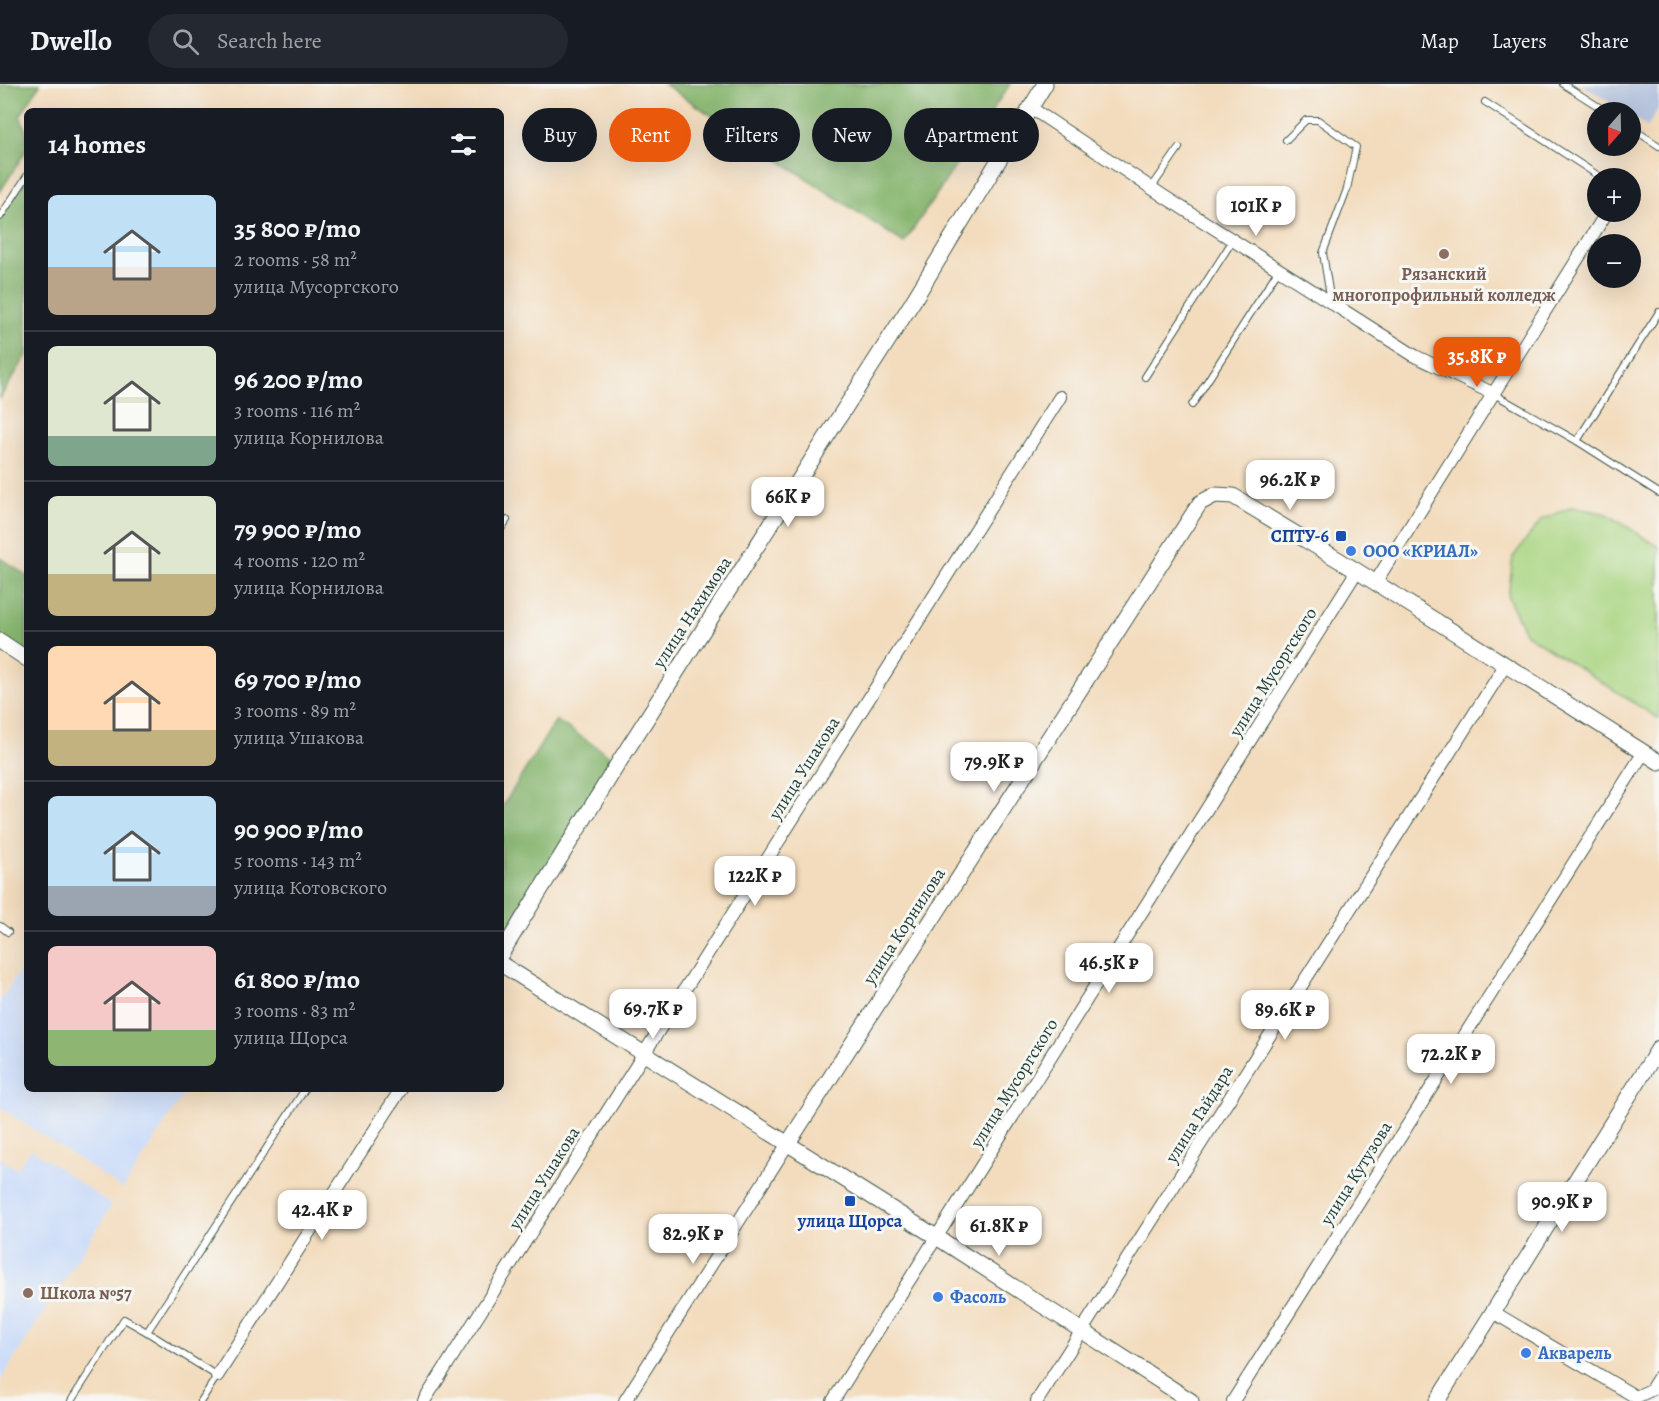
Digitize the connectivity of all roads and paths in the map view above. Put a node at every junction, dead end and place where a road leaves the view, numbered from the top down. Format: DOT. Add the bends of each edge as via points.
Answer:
graph roads {
  1 [pos="1045,84"];
  2 [pos="1563,84"];
  3 [pos="1485,102"];
  4 [pos="1592,102"];
  5 [pos="1031,108"];
  6 [pos="1039,113"];
  7 [pos="1641,134"];
  8 [pos="1286,140"];
  9 [pos="1659,146"];
  10 [pos="1179,148"];
  11 [pos="998,162"];
  12 [pos="1587,168"];
  13 [pos="24,181"];
  14 [pos="1152,187"];
  15 [pos="0,217"];
  16 [pos="1601,222"];
  17 [pos="1233,240"];
  18 [pos="1279,269"];
  19 [pos="1331,303"];
  20 [pos="1659,312"];
  21 [pos="1145,376"];
  22 [pos="1492,393"];
  23 [pos="1060,397"];
  24 [pos="1192,405"];
  25 [pos="1577,441"];
  26 [pos="1659,493"];
  27 [pos="507,519"];
  28 [pos="504,524"];
  29 [pos="1357,571"];
  30 [pos="1375,582"];
  31 [pos="0,641"];
  32 [pos="24,657"];
  33 [pos="1506,664"];
  34 [pos="1644,752"];
  35 [pos="1659,762"];
  36 [pos="0,926"];
  37 [pos="8,932"];
  38 [pos="504,949"];
  39 [pos="504,966"];
  40 [pos="1659,1048"];
  41 [pos="644,1054"];
  42 [pos="303,1092"];
  43 [pos="399,1092"];
  44 [pos="787,1144"];
  45 [pos="938,1238"];
  46 [pos="1493,1312"];
  47 [pos="1082,1331"];
  48 [pos="147,1332"];
  49 [pos="217,1376"];
  50 [pos="1659,1377"];
  51 [pos="1637,1399"];
  52 [pos="71,1401"];
  53 [pos="201,1401"];
  54 [pos="424,1401"];
  55 [pos="625,1401"];
  56 [pos="833,1401"];
  57 [pos="1037,1401"];
  58 [pos="1191,1401"];
  59 [pos="1233,1401"];
  60 [pos="1437,1401"];
  1 -- 5 [label="street, улица Нахимова"];
  2 -- 4 [label="lane"];
  3 -- 12 [label="lane"];
  6 -- 14 [label="street"];
  7 -- 9 [label="lane"];
  8 -- 19 [label="lane" via="1306,120 1318,120 1356,147 1347,189 1323,253"];
  10 -- 14 [label="lane"];
  11 -- 38 [label="street, улица Нахимова"];
  13 -- 15 [label="lane"];
  14 -- 17 [label="street"];
  16 -- 22 [label="street"];
  17 -- 18 [label="street"];
  17 -- 21 [label="lane"];
  18 -- 19 [label="street"];
  18 -- 24 [label="lane"];
  19 -- 22 [label="street" via="1415,356"];
  20 -- 25 [label="lane"];
  22 -- 25 [label="lane"];
  22 -- 30 [label="street"];
  23 -- 41 [label="street, улица Ушакова"];
  25 -- 26 [label="lane"];
  27 -- 28 [label="lane"];
  29 -- 30 [label="street"];
  29 -- 44 [label="street, улица Корнилова" via="1233,496 1215,495 1200,504"];
  29 -- 45 [label="street, улица Мусоргского"];
  30 -- 33 [label="street"];
  31 -- 32 [label="street"];
  33 -- 34 [label="street"];
  33 -- 47 [label="street, улица Гайдара"];
  34 -- 35 [label="street"];
  34 -- 59 [label="street, улица Кутузова"];
  36 -- 37 [label="lane"];
  39 -- 41 [label="street"];
  40 -- 46 [label="street"];
  41 -- 44 [label="street"];
  41 -- 54 [label="street, улица Ушакова"];
  42 -- 48 [label="lane"];
  43 -- 49 [label="street"];
  44 -- 45 [label="street"];
  44 -- 55 [label="street, улица Корнилова"];
  45 -- 47 [label="street"];
  45 -- 56 [label="street, улица Мусоргского"];
  46 -- 51 [label="street"];
  46 -- 60 [label="street"];
  47 -- 57 [label="street, улица Гайдара"];
  47 -- 58 [label="street"];
  48 -- 49 [label="lane"];
  48 -- 52 [label="lane" via="124,1319"];
  49 -- 53 [label="lane"];
  50 -- 51 [label="street" via="1651,1390"];
}
